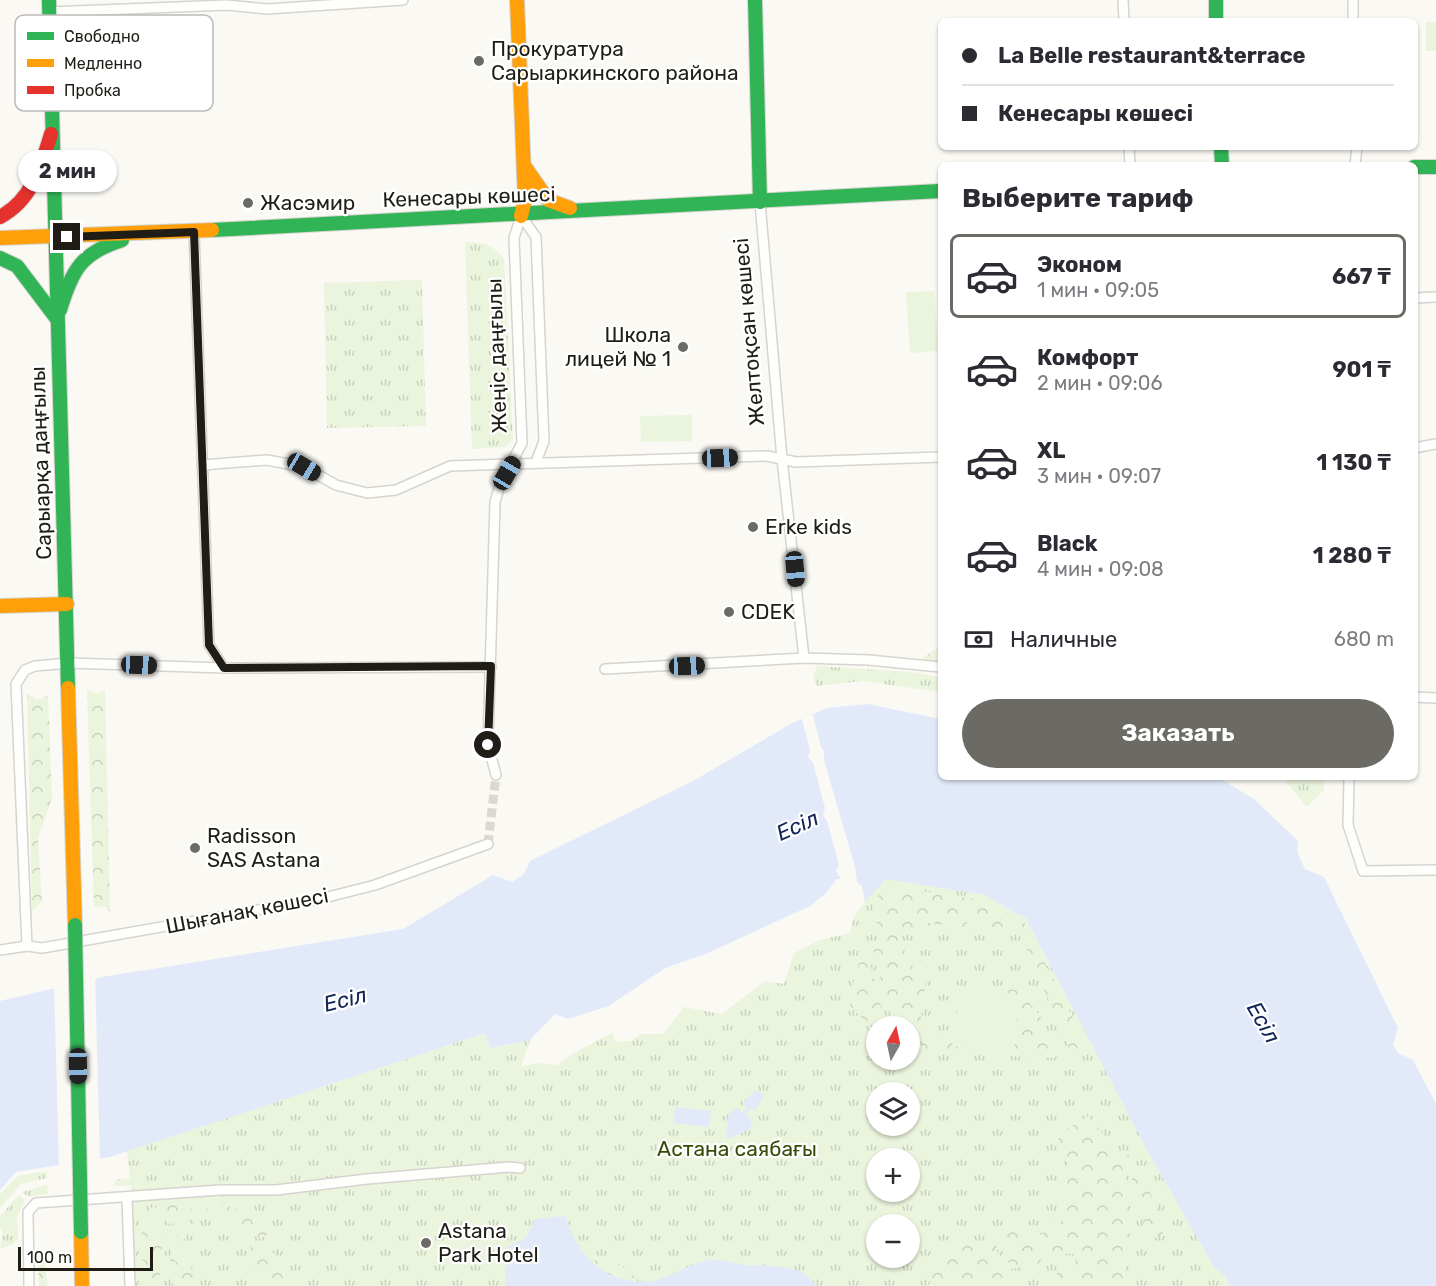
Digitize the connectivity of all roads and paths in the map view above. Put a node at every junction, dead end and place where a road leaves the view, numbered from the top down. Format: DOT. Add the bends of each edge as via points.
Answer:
graph roads {
  1 [pos="403,0"];
  2 [pos="517,0"];
  3 [pos="755,0"];
  4 [pos="1123,0"];
  5 [pos="1216,0"];
  6 [pos="1353,0"];
  7 [pos="266,4"];
  8 [pos="49,6"];
  9 [pos="1124,18"];
  10 [pos="1216,18"];
  11 [pos="1353,18"];
  12 [pos="52,111"];
  13 [pos="52,132"];
  14 [pos="523,164"];
  15 [pos="1418,167"];
  16 [pos="1436,167"];
  17 [pos="938,191"];
  18 [pos="760,202"];
  19 [pos="610,212"];
  20 [pos="521,216"];
  21 [pos="0,218"];
  22 [pos="194,232"];
  23 [pos="141,235"];
  24 [pos="0,238"];
  25 [pos="55,238"];
  26 [pos="0,258"];
  27 [pos="1436,297"];
  28 [pos="1418,298"];
  29 [pos="57,319"];
  30 [pos="1436,444"];
  31 [pos="1418,447"];
  32 [pos="938,457"];
  33 [pos="782,459"];
  34 [pos="514,462"];
  35 [pos="536,462"];
  36 [pos="202,465"];
  37 [pos="67,604"];
  38 [pos="0,606"];
  39 [pos="804,658"];
  40 [pos="69,663"];
  41 [pos="491,666"];
  42 [pos="938,667"];
  43 [pos="224,668"];
  44 [pos="605,669"];
  45 [pos="1418,698"];
  46 [pos="1436,698"];
  47 [pos="496,776"];
  48 [pos="1349,780"];
  49 [pos="488,844"];
  50 [pos="1436,870"];
  51 [pos="27,946"];
  52 [pos="0,950"];
  53 [pos="520,1168"];
  54 [pos="127,1198"];
  55 [pos="29,1286"];
  56 [pos="82,1286"];
  57 [pos="130,1286"];
  1 -- 7 [label="street"];
  2 -- 14 [label="main road, Жеңіс даңғылы"];
  3 -- 18 [label="main road, Желтоқсан көшесі"];
  4 -- 9 [label="street"];
  5 -- 10 [label="main road"];
  6 -- 11 [label="street"];
  7 -- 8 [label="street"];
  12 -- 13 [label="main road, Сарыарқа даңғылы"];
  13 -- 21 [label="main road" via="30,191"];
  13 -- 25 [label="main road, Сарыарқа даңғылы"];
  14 -- 19 [label="main road" via="543,198 558,208"];
  14 -- 20 [label="main road, Жеңіс даңғылы" via="525,200"];
  15 -- 16 [label="main road"];
  17 -- 18 [label="main road, Кенесары көшесі"];
  18 -- 19 [label="main road, Кенесары көшесі"];
  18 -- 33 [label="street, Желтоқсан көшесі"];
  19 -- 20 [label="main road, Кенесары көшесі"];
  20 -- 22 [label="main road, Кенесары көшесі"];
  20 -- 34 [label="street, Жеңіс даңғылы" via="514,238 522,443"];
  20 -- 35 [label="street, Жеңіс даңғылы" via="536,237 544,441"];
  22 -- 23 [label="main road, Кенесары көшесі"];
  22 -- 36 [label="street"];
  23 -- 25 [label="main road, Кенесары көшесі"];
  23 -- 29 [label="main road" via="99,248 82,261 70,275"];
  24 -- 25 [label="main road, Кенесары көшесі"];
  25 -- 29 [label="main road, Сарыарқа даңғылы"];
  26 -- 29 [label="main road" via="16,266"];
  27 -- 28 [label="street"];
  29 -- 37 [label="main road, Сарыарқа даңғылы"];
  30 -- 31 [label="street"];
  32 -- 33 [label="street" via="796,462"];
  33 -- 35 [label="street" via="767,456"];
  33 -- 39 [label="street, Желтоқсан көшесі"];
  34 -- 35 [label="street"];
  34 -- 36 [label="street" via="450,466 396,490 367,493 336,485 304,467 267,460"];
  34 -- 41 [label="street, Жеңіс даңғылы" via="495,502"];
  36 -- 43 [label="street" via="209,645"];
  37 -- 38 [label="main road"];
  37 -- 40 [label="main road, Сарыарқа даңғылы"];
  39 -- 42 [label="street"];
  39 -- 44 [label="street"];
  40 -- 43 [label="street"];
  40 -- 51 [label="street" via="34,666 25,670 16,684"];
  40 -- 56 [label="main road, Сарыарқа даңғылы, bridge"];
  41 -- 43 [label="street"];
  41 -- 47 [label="street, Жеңіс даңғылы" via="488,745"];
  45 -- 46 [label="street"];
  48 -- 50 [label="street" via="1348,825 1363,871"];
  49 -- 51 [label="street, Шығанақ көшесі" via="375,885 320,898 42,948"];
  51 -- 52 [label="street, Шығанақ көшесі"];
  53 -- 54 [label="street" via="368,1179 276,1191 220,1190"];
  54 -- 55 [label="street" via="109,1196 32,1205 28,1212"];
  54 -- 57 [label="street"];
}
